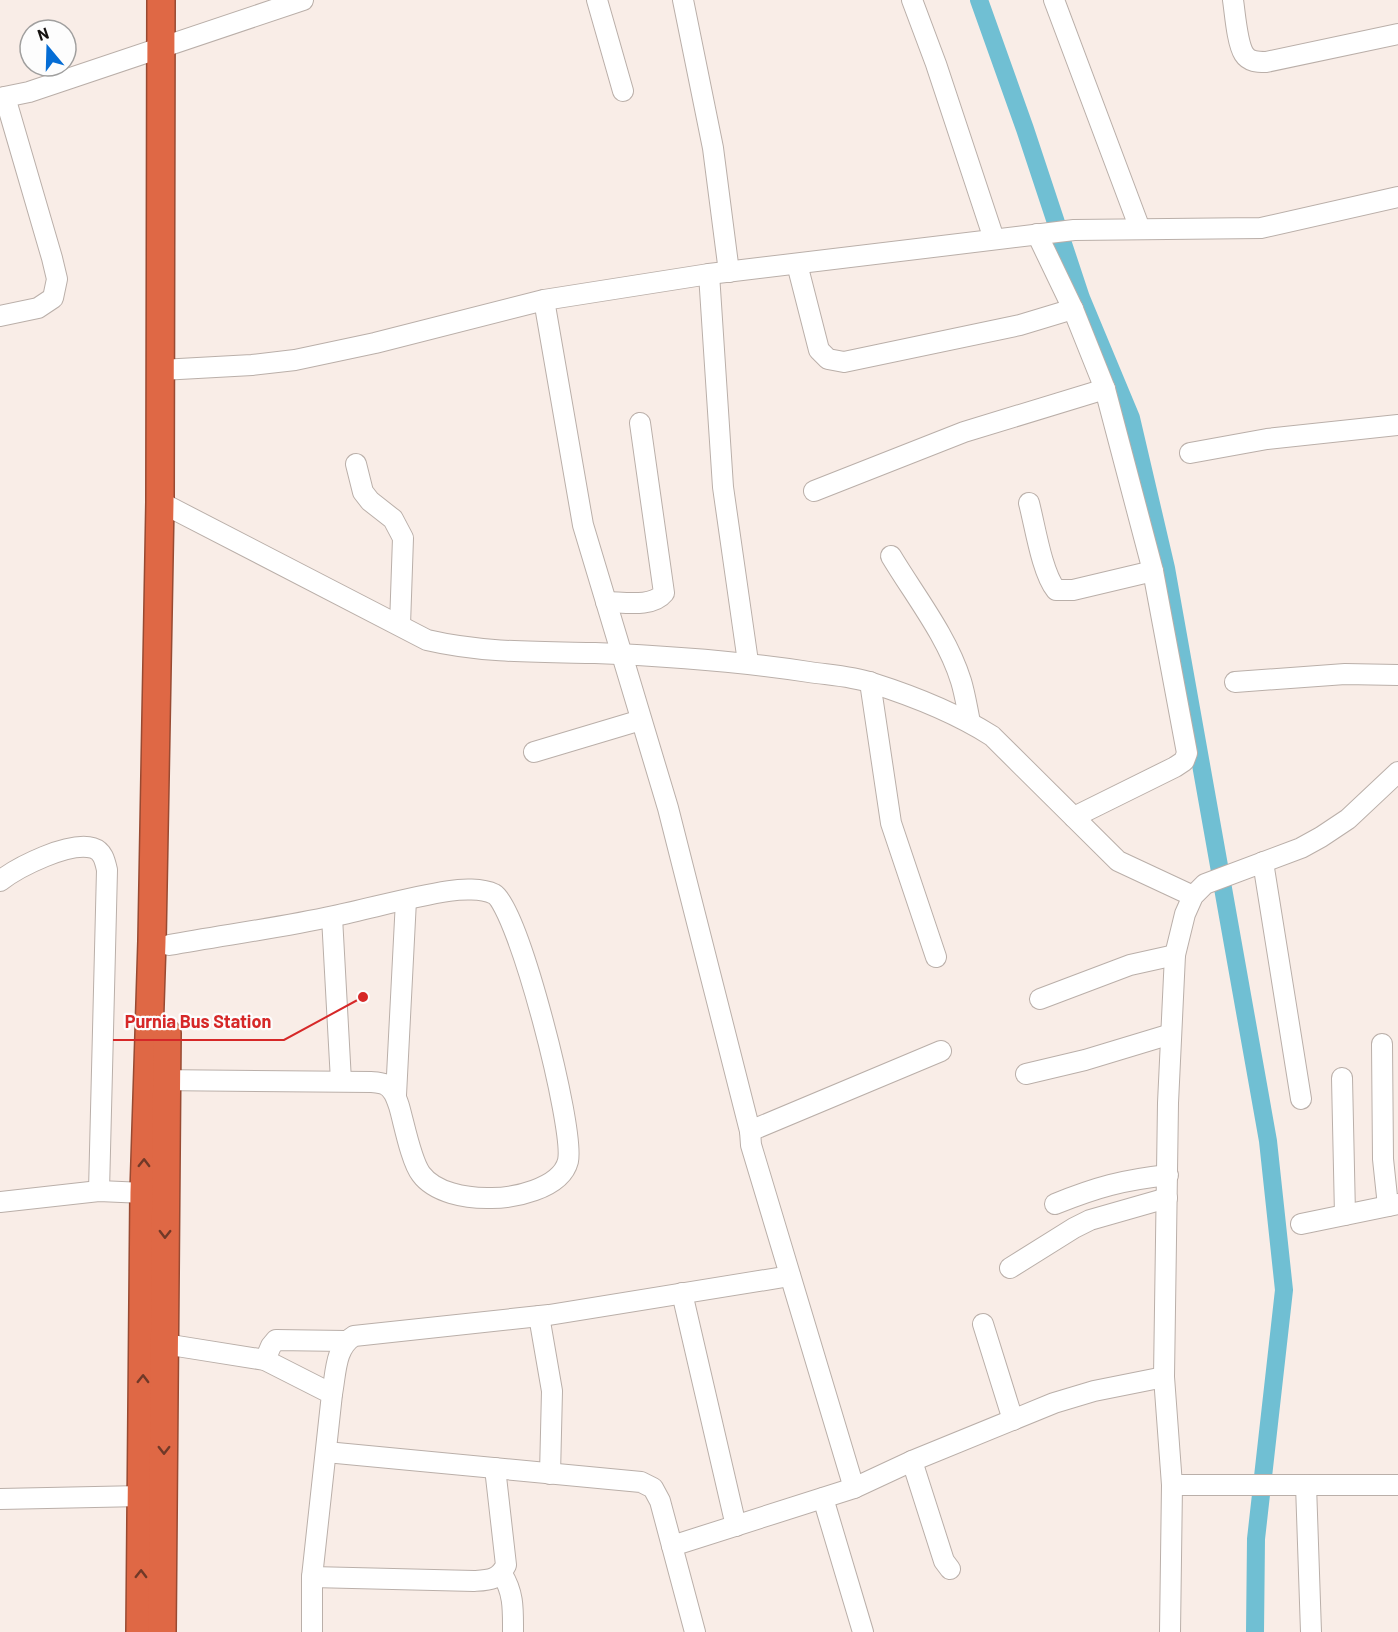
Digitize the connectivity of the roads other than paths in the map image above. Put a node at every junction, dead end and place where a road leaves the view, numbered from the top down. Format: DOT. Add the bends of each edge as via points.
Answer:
graph roads {
  1 [pos="161,0"];
  2 [pos="179,0"];
  3 [pos="303,0"];
  4 [pos="597,0"];
  5 [pos="683,0"];
  6 [pos="912,0"];
  7 [pos="1054,0"];
  8 [pos="1233,0"];
  9 [pos="1398,34"];
  10 [pos="169,47"];
  11 [pos="623,91"];
  12 [pos="3,98"];
  13 [pos="1398,197"];
  14 [pos="1140,229"];
  15 [pos="1043,233"];
  16 [pos="994,239"];
  17 [pos="797,264"];
  18 [pos="729,272"];
  19 [pos="709,274"];
  20 [pos="544,300"];
  21 [pos="1073,309"];
  22 [pos="0,316"];
  23 [pos="169,369"];
  24 [pos="1106,389"];
  25 [pos="640,423"];
  26 [pos="1398,425"];
  27 [pos="1190,453"];
  28 [pos="356,464"];
  29 [pos="814,491"];
  30 [pos="1029,503"];
  31 [pos="167,505"];
  32 [pos="891,556"];
  33 [pos="1153,571"];
  34 [pos="606,602"];
  35 [pos="400,625"];
  36 [pos="622,654"];
  37 [pos="748,662"];
  38 [pos="1398,675"];
  39 [pos="870,682"];
  40 [pos="1235,682"];
  41 [pos="641,720"];
  42 [pos="970,722"];
  43 [pos="534,752"];
  44 [pos="1398,772"];
  45 [pos="1074,817"];
  46 [pos="1263,862"];
  47 [pos="0,880"];
  48 [pos="1199,890"];
  49 [pos="406,900"];
  50 [pos="332,917"];
  51 [pos="169,945"];
  52 [pos="1175,955"];
  53 [pos="936,957"];
  54 [pos="1040,999"];
  55 [pos="1171,1034"];
  56 [pos="1382,1044"];
  57 [pos="941,1051"];
  58 [pos="1026,1074"];
  59 [pos="1342,1078"];
  60 [pos="156,1080"];
  61 [pos="341,1081"];
  62 [pos="396,1095"];
  63 [pos="1301,1099"];
  64 [pos="750,1131"];
  65 [pos="1168,1175"];
  66 [pos="99,1191"];
  67 [pos="144,1193"];
  68 [pos="1167,1198"];
  69 [pos="0,1202"];
  70 [pos="1055,1204"];
  71 [pos="1393,1205"];
  72 [pos="1345,1215"];
  73 [pos="1301,1224"];
  74 [pos="1010,1269"];
  75 [pos="790,1276"];
  76 [pos="682,1293"];
  77 [pos="539,1316"];
  78 [pos="983,1324"];
  79 [pos="345,1341"];
  80 [pos="154,1342"];
  81 [pos="265,1360"];
  82 [pos="1164,1377"];
  83 [pos="332,1394"];
  84 [pos="1013,1420"];
  85 [pos="326,1452"];
  86 [pos="912,1461"];
  87 [pos="495,1468"];
  88 [pos="550,1474"];
  89 [pos="1172,1485"];
  90 [pos="1306,1485"];
  91 [pos="1398,1485"];
  92 [pos="855,1488"];
  93 [pos="142,1496"];
  94 [pos="823,1498"];
  95 [pos="0,1499"];
  96 [pos="736,1526"];
  97 [pos="672,1546"];
  98 [pos="950,1569"];
  99 [pos="502,1574"];
  100 [pos="312,1577"];
  101 [pos="140,1632"];
  102 [pos="162,1632"];
  103 [pos="312,1632"];
  104 [pos="513,1632"];
  105 [pos="695,1632"];
  106 [pos="862,1632"];
  107 [pos="1170,1632"];
  108 [pos="1311,1632"];
  1 -- 10 [label="highway"];
  2 -- 10 [label="highway"];
  3 -- 10 [label="street"];
  4 -- 11 [label="street"];
  5 -- 18 [label="street" via="714,148"];
  6 -- 16 [label="street"];
  7 -- 14 [label="street"];
  8 -- 9 [label="street" via="1241,48 1254,62"];
  10 -- 12 [label="street"];
  10 -- 23 [label="highway"];
  12 -- 22 [label="street" via="57,279 53,298 38,308"];
  13 -- 14 [label="street" via="1261,228"];
  14 -- 15 [label="street"];
  15 -- 16 [label="street"];
  15 -- 21 [label="street"];
  16 -- 17 [label="street"];
  17 -- 18 [label="street"];
  17 -- 21 [label="street" via="819,350 828,359 844,362 1020,325"];
  18 -- 19 [label="street"];
  19 -- 20 [label="street"];
  19 -- 37 [label="street" via="723,486"];
  20 -- 23 [label="street" via="295,360"];
  20 -- 34 [label="street" via="583,525"];
  21 -- 24 [label="street"];
  23 -- 31 [label="highway"];
  24 -- 29 [label="street" via="964,432"];
  24 -- 33 [label="street"];
  25 -- 34 [label="street" via="664,593 649,602"];
  26 -- 27 [label="street" via="1267,439"];
  28 -- 35 [label="street" via="363,492 393,519 403,538"];
  30 -- 33 [label="street" via="1056,591"];
  31 -- 35 [label="street"];
  31 -- 51 [label="highway"];
  31 -- 60 [label="highway" via="152,941"];
  32 -- 42 [label="street" via="934,626 961,680"];
  33 -- 45 [label="street" via="1187,753 1175,767"];
  34 -- 36 [label="street"];
  35 -- 36 [label="street" via="427,640 453,646"];
  36 -- 37 [label="street"];
  36 -- 41 [label="street"];
  37 -- 39 [label="street"];
  38 -- 40 [label="street" via="1345,674"];
  39 -- 42 [label="street"];
  39 -- 53 [label="street" via="891,823"];
  41 -- 43 [label="street"];
  41 -- 64 [label="street" via="668,808"];
  42 -- 45 [label="street" via="992,736"];
  44 -- 46 [label="street" via="1348,819 1321,837"];
  45 -- 48 [label="street" via="1118,861"];
  46 -- 48 [label="street"];
  46 -- 63 [label="street"];
  47 -- 66 [label="street" via="60,851 93,848 103,855 107,870"];
  48 -- 52 [label="street" via="1185,914"];
  49 -- 50 [label="street"];
  49 -- 62 [label="street"];
  49 -- 62 [label="street" via="451,890 476,890 494,894 505,905 553,1058 567,1125 568,1161 558,1178 546,1187 511,1196 464,1196 433,1185 420,1174"];
  50 -- 51 [label="street"];
  50 -- 61 [label="street"];
  51 -- 60 [label="highway"];
  52 -- 54 [label="street" via="1130,965"];
  52 -- 55 [label="street"];
  55 -- 58 [label="street"];
  55 -- 65 [label="street"];
  56 -- 71 [label="street" via="1383,1159"];
  57 -- 64 [label="street"];
  59 -- 72 [label="street"];
  60 -- 61 [label="street"];
  67 -- 60 [label="highway, one-way"];
  60 -- 80 [label="highway, one-way" via="166,1185"];
  61 -- 62 [label="street" via="386,1084"];
  64 -- 75 [label="street"];
  65 -- 68 [label="street"];
  65 -- 70 [label="street" via="1111,1183"];
  66 -- 67 [label="street"];
  66 -- 69 [label="street"];
  67 -- 80 [label="highway"];
  68 -- 74 [label="street" via="1090,1220"];
  68 -- 82 [label="street"];
  71 -- 72 [label="street"];
  72 -- 73 [label="street"];
  75 -- 76 [label="street"];
  75 -- 92 [label="street"];
  76 -- 77 [label="street"];
  76 -- 96 [label="street"];
  77 -- 79 [label="street" via="383,1331"];
  77 -- 88 [label="street" via="552,1391"];
  78 -- 84 [label="street"];
  79 -- 81 [label="street" via="276,1340"];
  79 -- 83 [label="street"];
  80 -- 81 [label="street"];
  93 -- 80 [label="highway, one-way"];
  80 -- 102 [label="highway, one-way" via="164,1490"];
  81 -- 83 [label="street"];
  82 -- 84 [label="street" via="1094,1391"];
  82 -- 89 [label="street"];
  83 -- 85 [label="street"];
  84 -- 86 [label="street"];
  85 -- 87 [label="street"];
  85 -- 100 [label="street"];
  86 -- 92 [label="street"];
  86 -- 98 [label="street" via="944,1561"];
  87 -- 88 [label="street"];
  87 -- 99 [label="street" via="506,1565"];
  88 -- 97 [label="street" via="641,1482 653,1488"];
  89 -- 90 [label="street"];
  89 -- 107 [label="street"];
  90 -- 91 [label="street"];
  90 -- 108 [label="street"];
  92 -- 94 [label="street"];
  93 -- 95 [label="street"];
  101 -- 93 [label="highway, one-way"];
  94 -- 96 [label="street"];
  94 -- 106 [label="street"];
  96 -- 97 [label="street"];
  97 -- 105 [label="street"];
  99 -- 100 [label="street" via="492,1580 474,1581"];
  99 -- 104 [label="street" via="513,1599"];
  100 -- 103 [label="street"];
}
